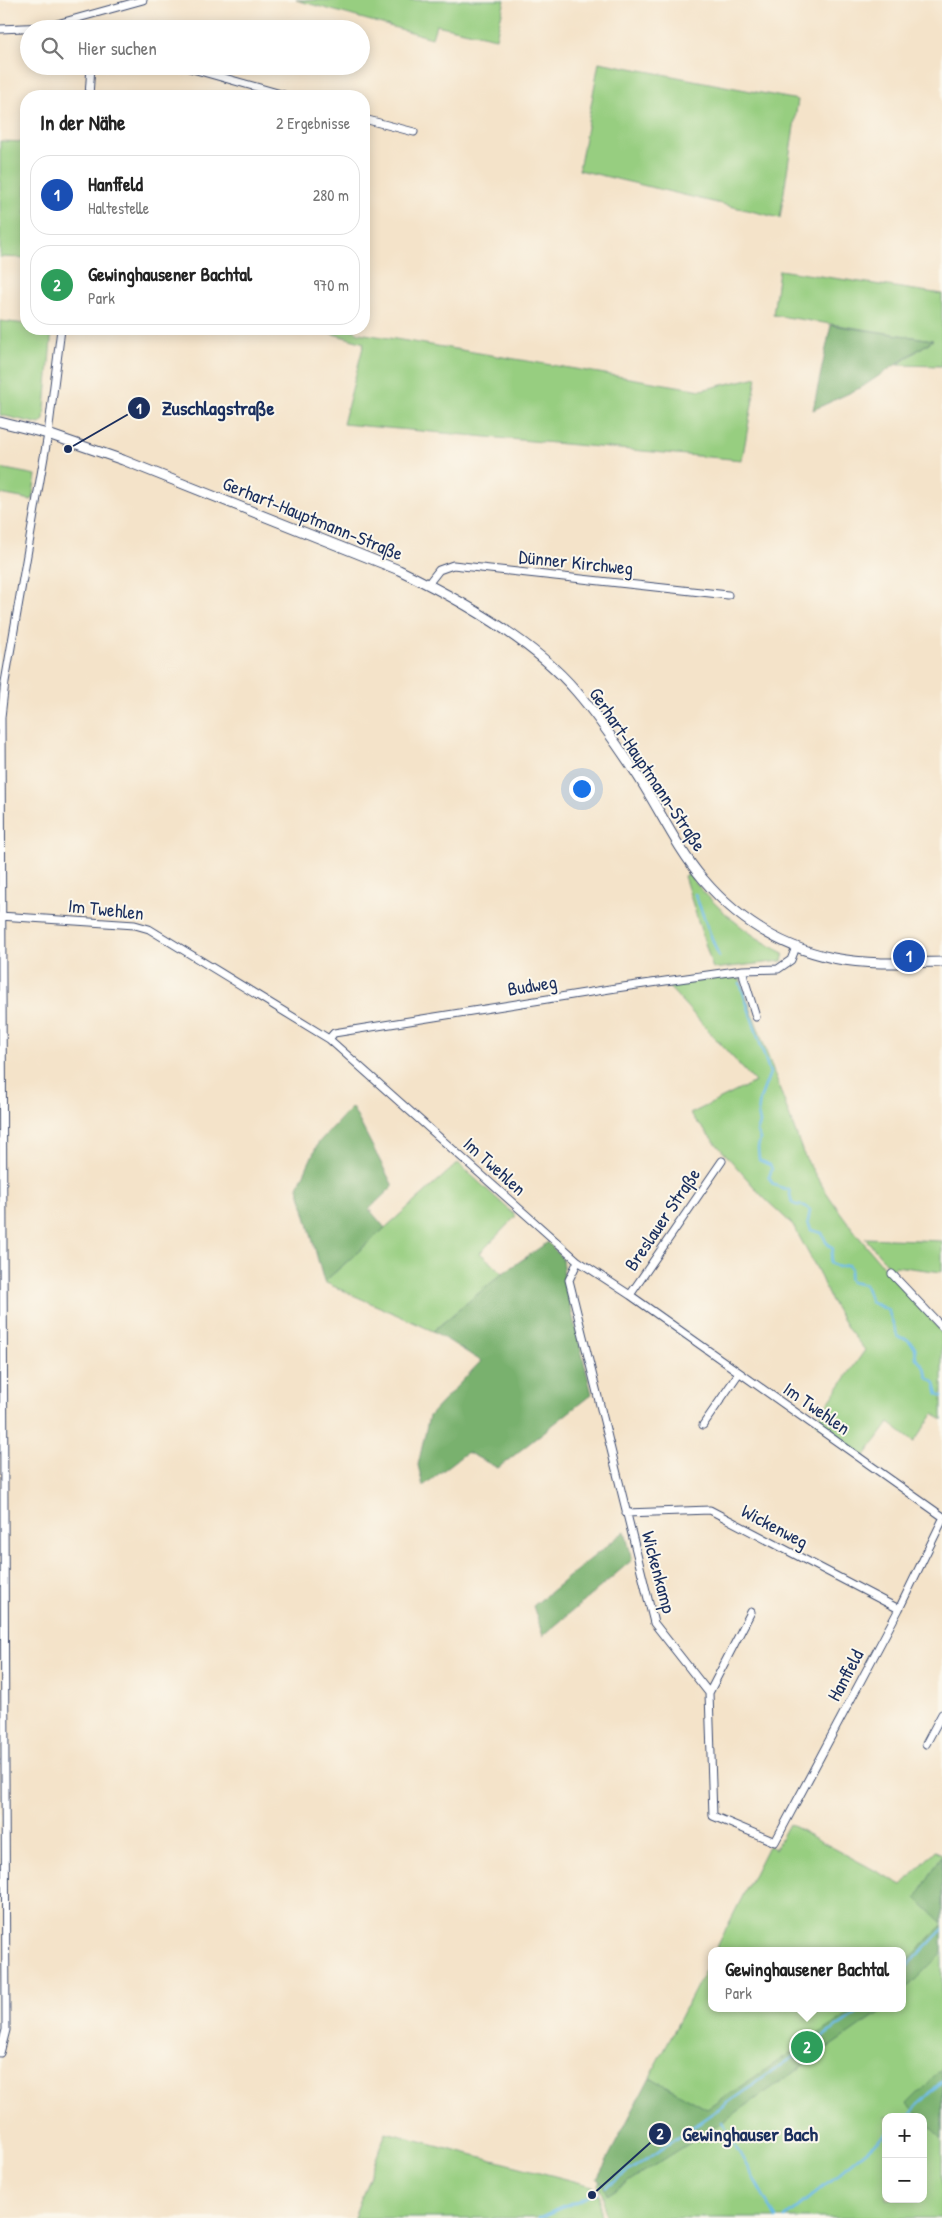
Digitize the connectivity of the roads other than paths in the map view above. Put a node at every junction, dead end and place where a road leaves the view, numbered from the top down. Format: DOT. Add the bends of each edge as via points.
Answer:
graph roads {
  1 [pos="143,0"];
  2 [pos="76,20"];
  3 [pos="0,29"];
  4 [pos="20,29"];
  5 [pos="90,75"];
  6 [pos="215,75"];
  7 [pos="262,88"];
  8 [pos="89,90"];
  9 [pos="268,90"];
  10 [pos="370,121"];
  11 [pos="414,132"];
  12 [pos="60,335"];
  13 [pos="0,422"];
  14 [pos="48,434"];
  15 [pos="428,584"];
  16 [pos="728,595"];
  17 [pos="0,675"];
  18 [pos="5,682"];
  19 [pos="1,916"];
  20 [pos="796,947"];
  21 [pos="942,962"];
  22 [pos="743,970"];
  23 [pos="756,1017"];
  24 [pos="329,1039"];
  25 [pos="722,1161"];
  26 [pos="578,1261"];
  27 [pos="892,1274"];
  28 [pos="630,1295"];
  29 [pos="942,1327"];
  30 [pos="739,1373"];
  31 [pos="703,1425"];
  32 [pos="626,1513"];
  33 [pos="942,1516"];
  34 [pos="942,1521"];
  35 [pos="898,1609"];
  36 [pos="751,1612"];
  37 [pos="709,1693"];
  38 [pos="942,1714"];
  39 [pos="926,1744"];
  40 [pos="0,2053"];
  1 -- 2 [label="street"];
  3 -- 4 [label="street"];
  5 -- 8 [label="street"];
  6 -- 7 [label="street"];
  7 -- 9 [label="street"];
  10 -- 11 [label="street"];
  12 -- 14 [label="street"];
  13 -- 14 [label="street, Gerhart-Hauptmann-Straße"];
  14 -- 15 [label="street, Gerhart-Hauptmann-Straße" via="311,534"];
  14 -- 18 [label="street"];
  15 -- 16 [label="street, Dünner Kirchweg" via="439,570 453,566"];
  15 -- 20 [label="street, Gerhart-Hauptmann-Straße" via="484,616 535,652 576,690 636,772 703,879 757,929"];
  17 -- 18 [label="street"];
  18 -- 19 [label="street" via="1,717"];
  19 -- 24 [label="street, Im Twehlen" via="135,925 149,929"];
  19 -- 40 [label="street" via="6,2030"];
  20 -- 21 [label="street, Gerhart-Hauptmann-Straße" via="860,962"];
  20 -- 22 [label="street, Budweg" via="792,960 778,969"];
  22 -- 23 [label="street"];
  22 -- 24 [label="street, Budweg" via="334,1033"];
  24 -- 26 [label="street, Im Twehlen"];
  25 -- 28 [label="street, Breslauer Straße"];
  26 -- 28 [label="street, Im Twehlen"];
  26 -- 32 [label="street, Wickenkamp" via="569,1280"];
  27 -- 29 [label="street"];
  28 -- 30 [label="street, Im Twehlen"];
  30 -- 31 [label="street"];
  30 -- 33 [label="street, Im Twehlen"];
  32 -- 35 [label="street, Wickenweg" via="710,1510"];
  32 -- 37 [label="street, Wickenkamp" via="654,1623"];
  34 -- 35 [label="street, Hanffeld"];
  35 -- 37 [label="street, Hanffeld" via="775,1842 713,1816"];
  36 -- 37 [label="street"];
  38 -- 39 [label="street"];
}
